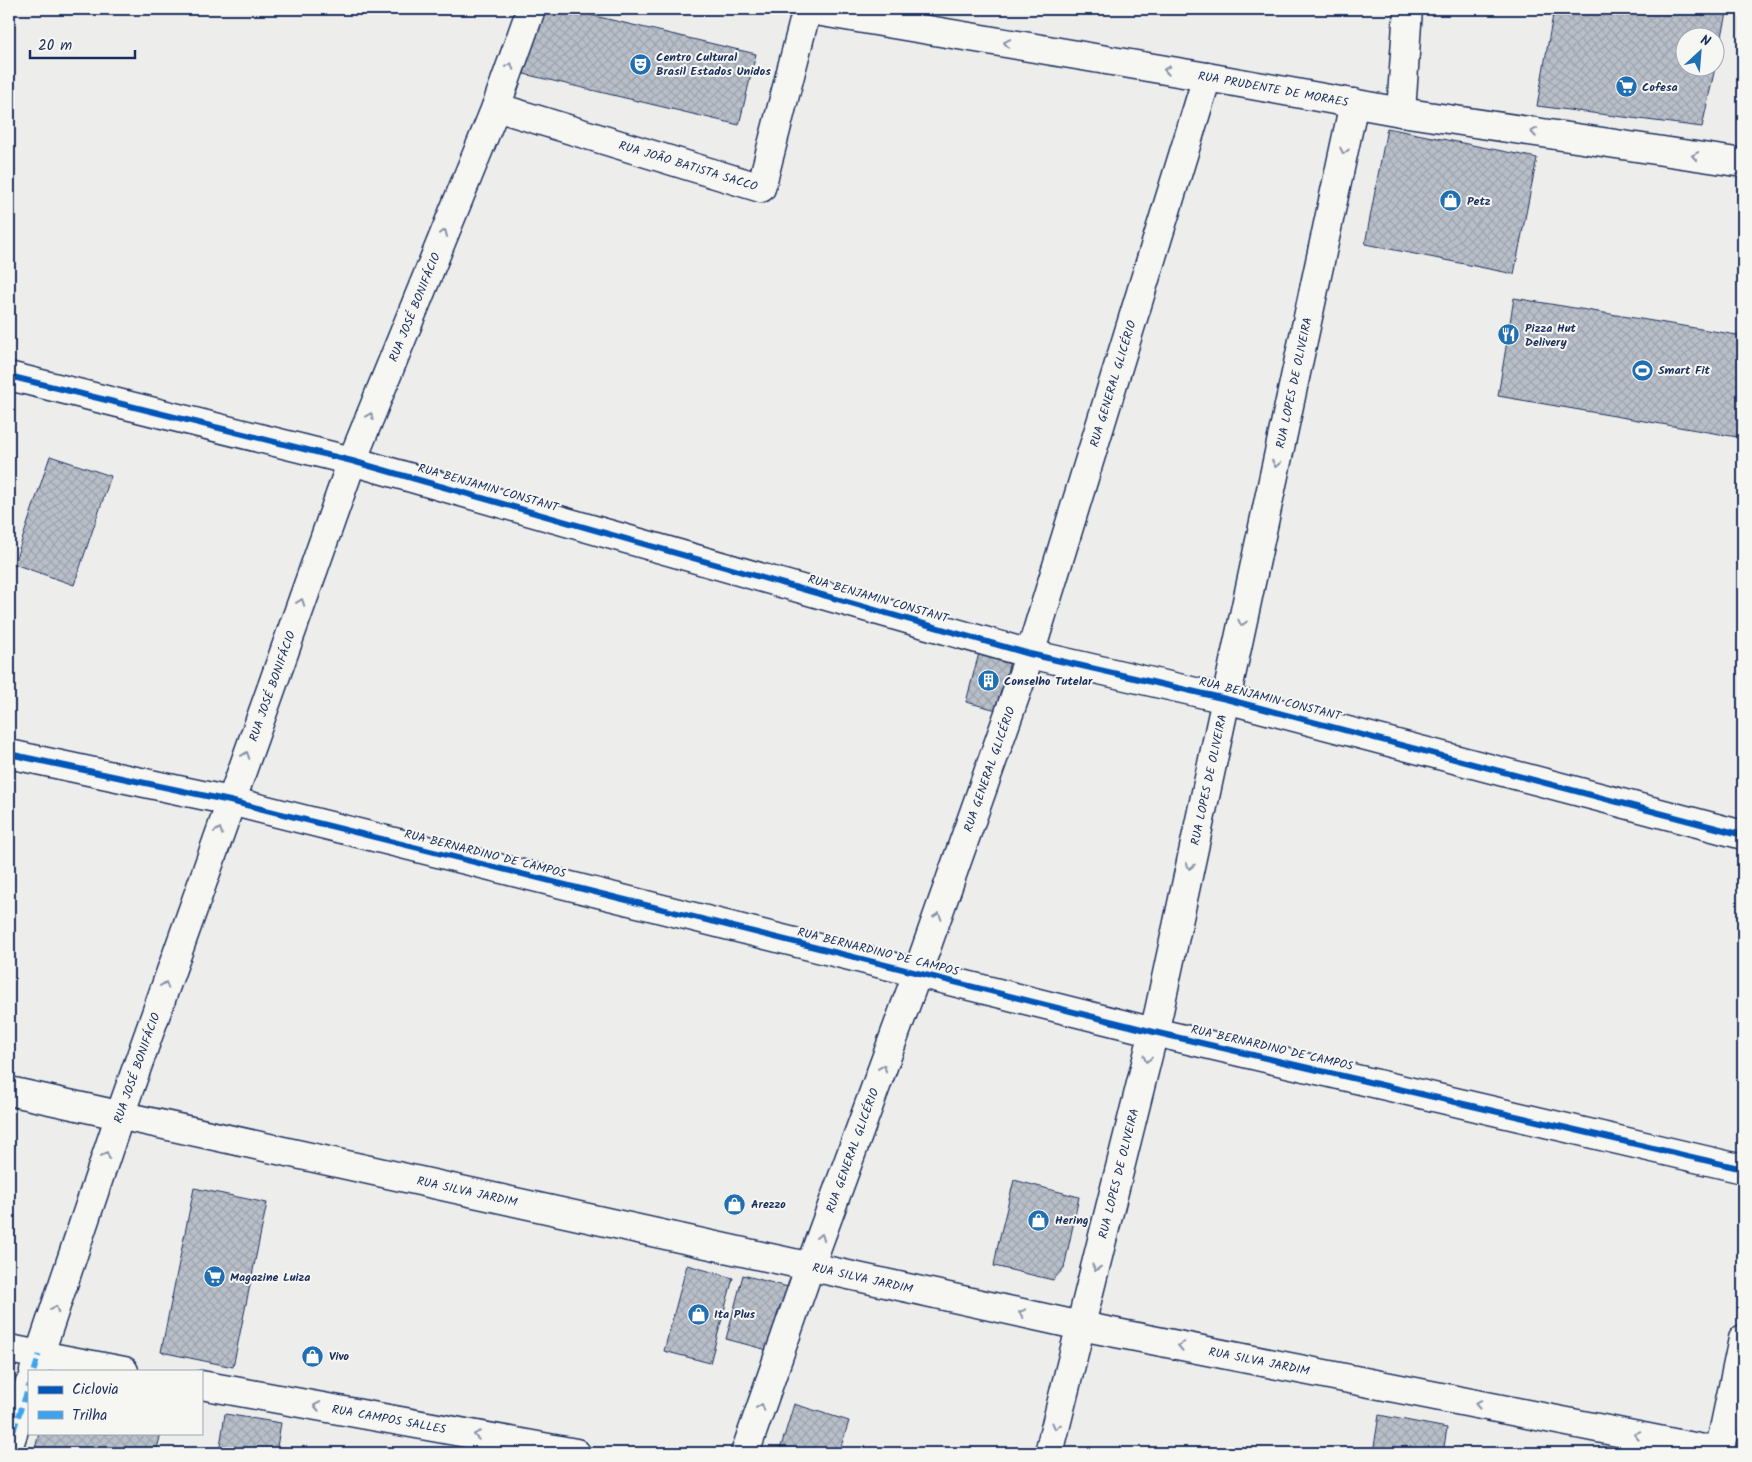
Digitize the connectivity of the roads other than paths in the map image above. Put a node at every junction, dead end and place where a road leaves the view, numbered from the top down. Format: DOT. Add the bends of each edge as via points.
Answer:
graph roads {
  1 [pos="531,9"];
  2 [pos="805,9"];
  3 [pos="1408,9"];
  4 [pos="1207,77"];
  5 [pos="1354,103"];
  6 [pos="496,107"];
  7 [pos="1401,112"];
  8 [pos="1743,163"];
  9 [pos="9,376"];
  10 [pos="352,461"];
  11 [pos="1030,654"];
  12 [pos="1226,699"];
  13 [pos="9,754"];
  14 [pos="230,801"];
  15 [pos="1743,834"];
  16 [pos="917,974"];
  17 [pos="1154,1032"];
  18 [pos="9,1091"];
  19 [pos="120,1115"];
  20 [pos="1743,1169"];
  21 [pos="810,1266"];
  22 [pos="1081,1326"];
  23 [pos="1743,1338"];
  24 [pos="9,1349"];
  25 [pos="36,1363"];
  26 [pos="113,1370"];
  27 [pos="202,1385"];
  28 [pos="28,1388"];
  29 [pos="9,1445"];
  30 [pos="1719,1452"];
  31 [pos="576,1453"];
  32 [pos="745,1453"];
  33 [pos="1049,1453"];
  6 -- 1 [label="street, RUA JOSÉ BONIFÁCIO, one-way"];
  4 -- 2 [label="street, RUA PRUDENTE DE MORAES, one-way"];
  2 -- 6 [label="street, RUA JOÃO BATISTA SACCO" via="761,188"];
  3 -- 7 [label="street"];
  4 -- 5 [label="street, RUA PRUDENTE DE MORAES"];
  4 -- 11 [label="street, RUA GENERAL GLICÉRIO"];
  5 -- 7 [label="street, RUA PRUDENTE DE MORAES"];
  5 -- 12 [label="street, RUA LOPES DE OLIVEIRA, one-way"];
  10 -- 6 [label="street, RUA JOSÉ BONIFÁCIO, one-way"];
  8 -- 7 [label="street, RUA PRUDENTE DE MORAES, one-way"];
  9 -- 10 [label="street, RUA BENJAMIN CONSTANT"];
  10 -- 11 [label="street, RUA BENJAMIN CONSTANT"];
  14 -- 10 [label="street, RUA JOSÉ BONIFÁCIO, one-way"];
  11 -- 12 [label="street, RUA BENJAMIN CONSTANT"];
  16 -- 11 [label="street, RUA GENERAL GLICÉRIO, one-way"];
  12 -- 15 [label="street, RUA BENJAMIN CONSTANT"];
  12 -- 17 [label="street, RUA LOPES DE OLIVEIRA, one-way"];
  13 -- 14 [label="street, RUA BERNARDINO DE CAMPOS"];
  14 -- 16 [label="street, RUA BERNARDINO DE CAMPOS"];
  19 -- 14 [label="street, RUA JOSÉ BONIFÁCIO, one-way"];
  16 -- 17 [label="street, RUA BERNARDINO DE CAMPOS"];
  21 -- 16 [label="street, RUA GENERAL GLICÉRIO, one-way"];
  17 -- 20 [label="street, RUA BERNARDINO DE CAMPOS"];
  17 -- 22 [label="street, RUA LOPES DE OLIVEIRA, one-way"];
  18 -- 19 [label="street, RUA SILVA JARDIM"];
  19 -- 21 [label="street, RUA SILVA JARDIM"];
  25 -- 19 [label="street, RUA JOSÉ BONIFÁCIO, one-way"];
  22 -- 21 [label="street, RUA SILVA JARDIM, one-way"];
  32 -- 21 [label="street, RUA GENERAL GLICÉRIO, one-way"];
  30 -- 22 [label="street, RUA SILVA JARDIM, one-way"];
  22 -- 33 [label="street, RUA LOPES DE OLIVEIRA, one-way"];
  23 -- 30 [label="street"];
  24 -- 25 [label="street"];
  25 -- 26 [label="street"];
  31 -- 27 [label="street, RUA CAMPOS SALLES, one-way"];
  28 -- 29 [label="street"];
}
